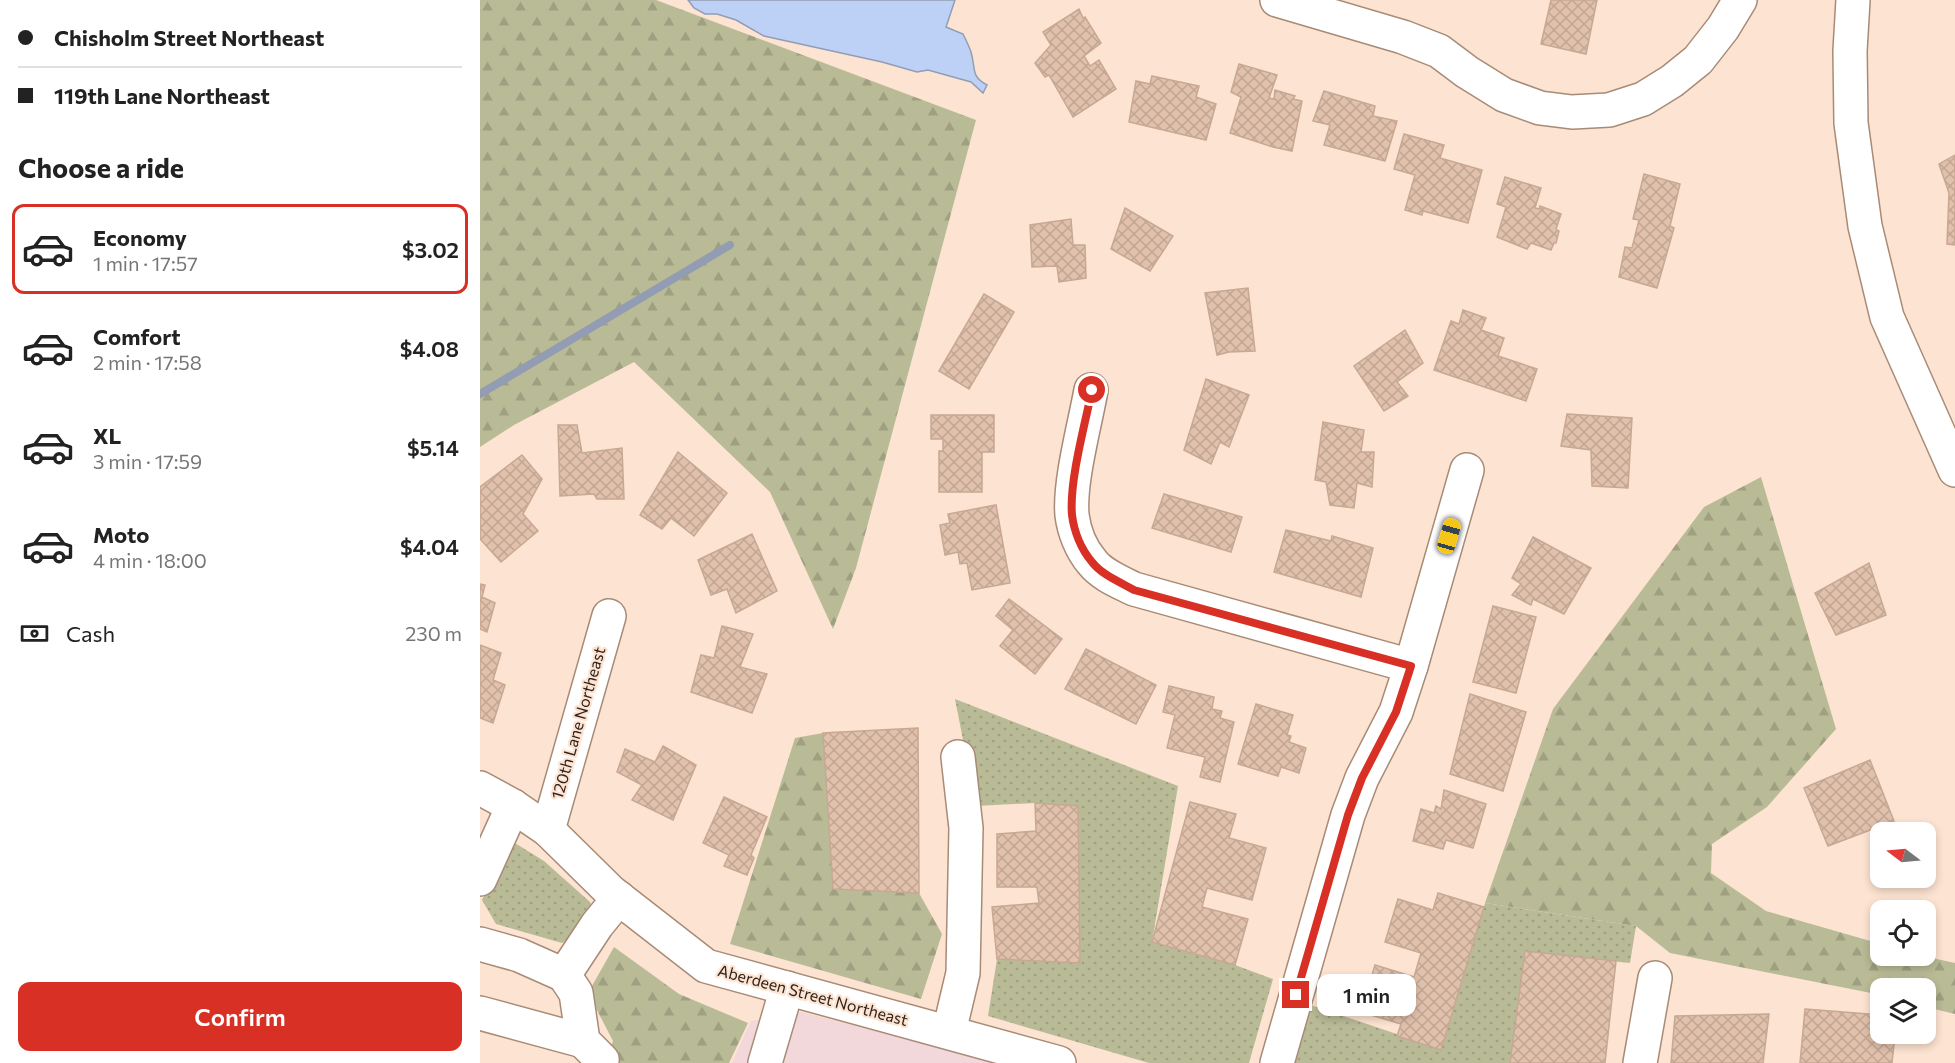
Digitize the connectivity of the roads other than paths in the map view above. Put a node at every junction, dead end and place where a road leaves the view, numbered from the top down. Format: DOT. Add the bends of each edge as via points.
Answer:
graph roads {
  1 [pos="1277,0"];
  2 [pos="1740,0"];
  3 [pos="1853,0"];
  4 [pos="1092,390"];
  5 [pos="1943,411"];
  6 [pos="1467,470"];
  7 [pos="1955,470"];
  8 [pos="609,616"];
  9 [pos="1411,666"];
  10 [pos="958,757"];
  11 [pos="480,788"];
  12 [pos="513,806"];
  13 [pos="548,830"];
  14 [pos="480,879"];
  15 [pos="619,898"];
  16 [pos="480,944"];
  17 [pos="564,975"];
  18 [pos="1655,978"];
  19 [pos="787,988"];
  20 [pos="480,1013"];
  21 [pos="949,1032"];
  22 [pos="592,1052"];
  23 [pos="765,1063"];
  24 [pos="1059,1063"];
  25 [pos="1276,1063"];
  26 [pos="1640,1063"];
  1 -- 2 [label="street" via="1430,47 1504,95 1540,108 1572,112 1609,110 1643,99 1672,81 1698,60"];
  3 -- 5 [label="street" via="1851,123 1865,226 1887,317"];
  4 -- 9 [label="street" via="1074,481 1072,514 1079,541 1092,562 1107,575 1134,590"];
  5 -- 7 [label="street"];
  6 -- 9 [label="street"];
  8 -- 13 [label="street, 120th Lane Northeast"];
  9 -- 25 [label="street" via="1396,712 1348,815"];
  10 -- 21 [label="street" via="966,828 963,972"];
  11 -- 12 [label="street, Aberdeen Street Northeast"];
  12 -- 13 [label="street, Aberdeen Street Northeast"];
  12 -- 14 [label="street"];
  13 -- 15 [label="street, Aberdeen Street Northeast"];
  15 -- 17 [label="street"];
  15 -- 19 [label="street, Aberdeen Street Northeast" via="706,966"];
  16 -- 17 [label="street" via="519,955"];
  17 -- 22 [label="street" via="576,993"];
  18 -- 26 [label="street"];
  19 -- 21 [label="street, Aberdeen Street Northeast"];
  19 -- 23 [label="street"];
  20 -- 22 [label="street"];
  21 -- 24 [label="street, Aberdeen Street Northeast"];
}
